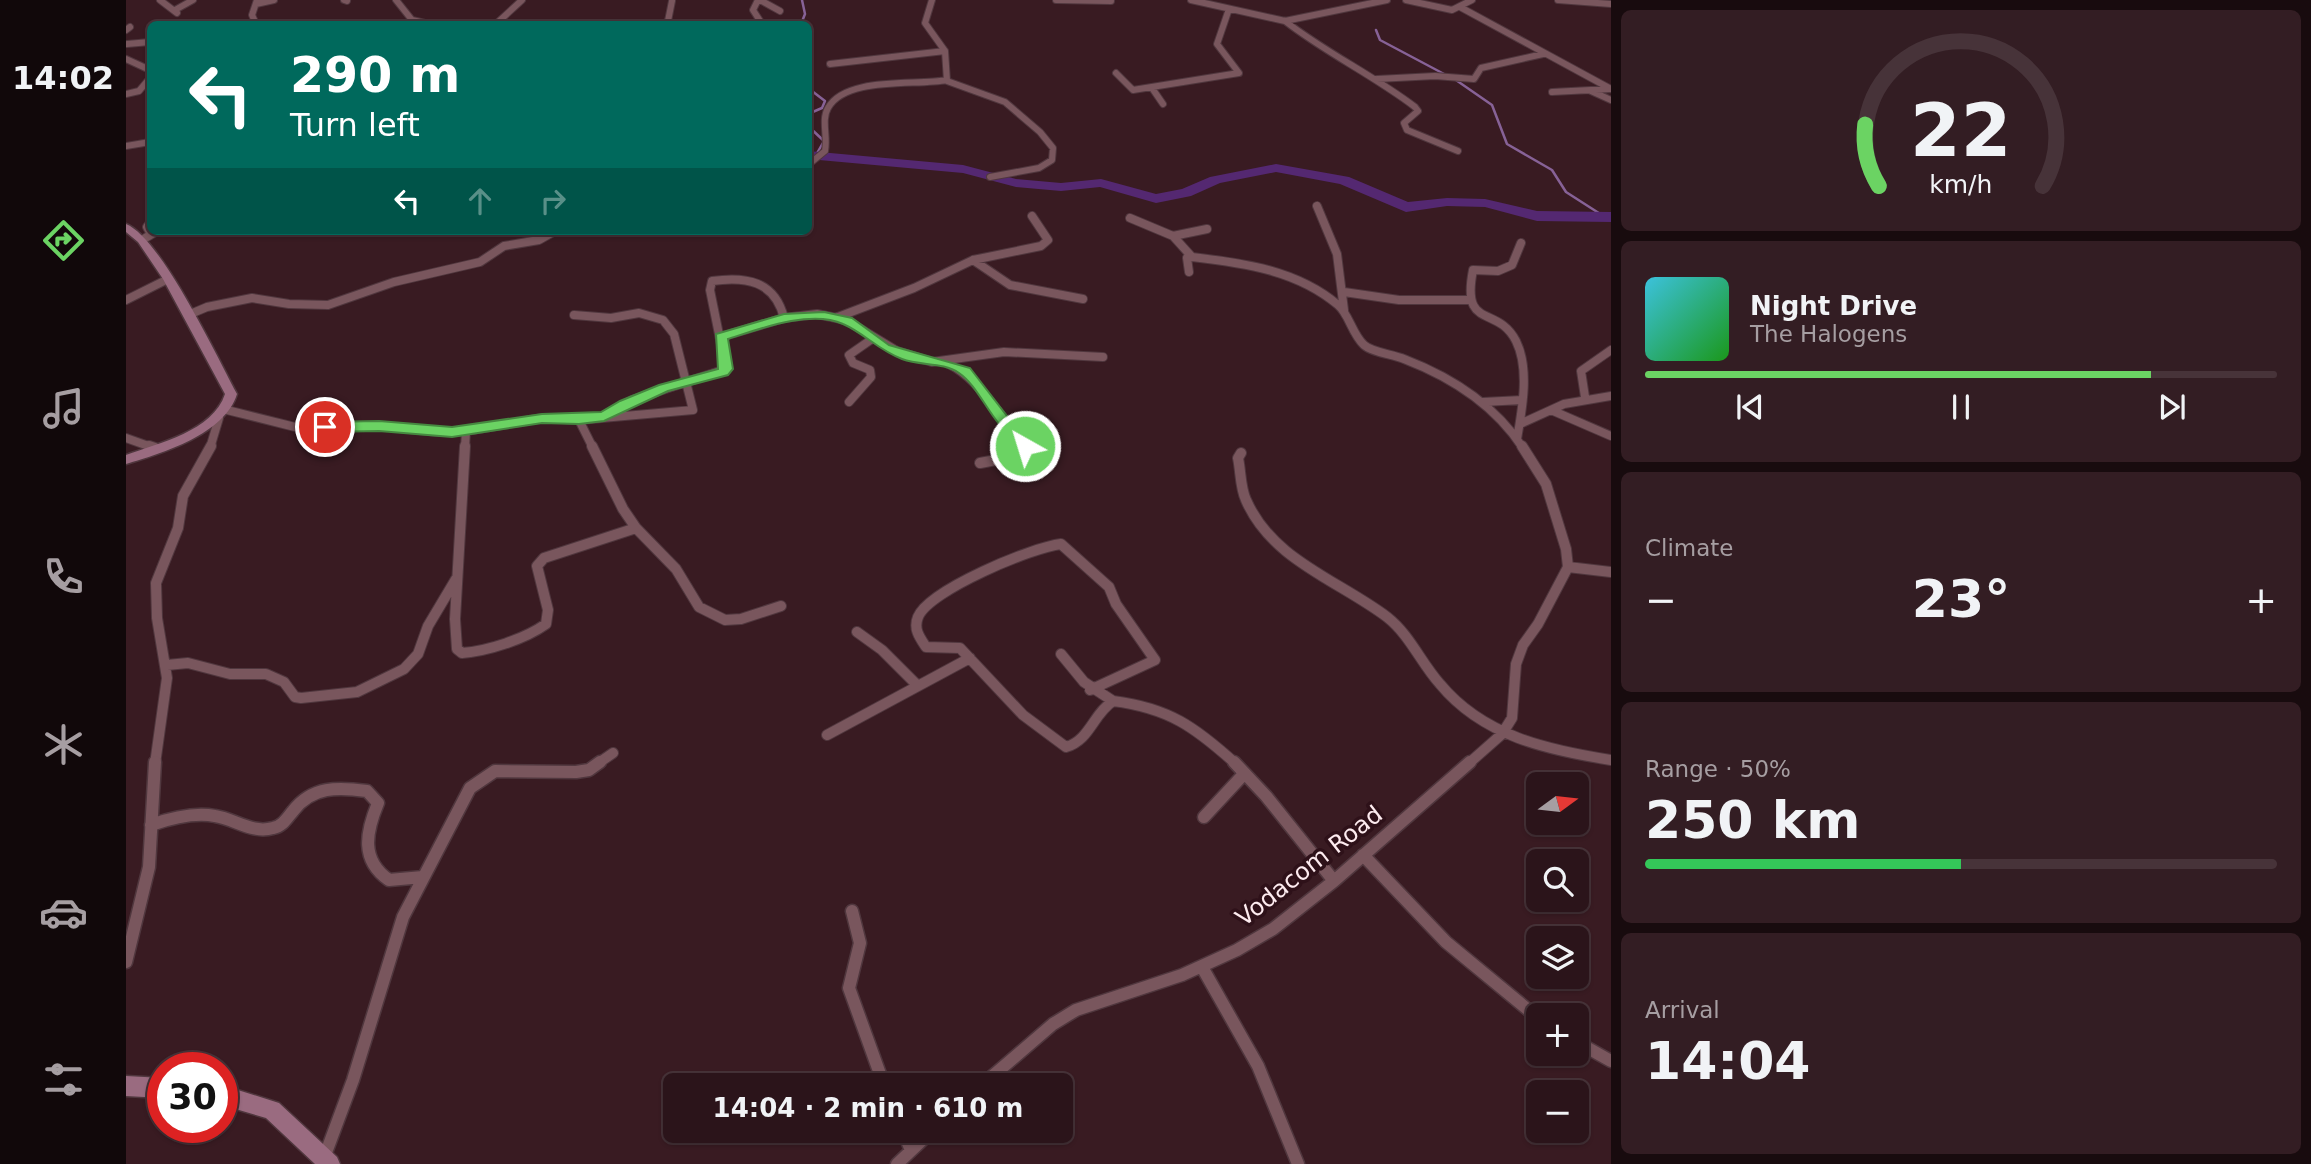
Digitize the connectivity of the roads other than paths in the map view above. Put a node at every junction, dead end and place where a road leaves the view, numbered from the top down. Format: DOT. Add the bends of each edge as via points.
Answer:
graph roads {
  1 [pos="160,0"];
  2 [pos="193,0"];
  3 [pos="274,0"];
  4 [pos="396,0"];
  5 [pos="522,0"];
  6 [pos="759,0"];
  7 [pos="932,0"];
  8 [pos="1056,0"];
  9 [pos="1191,0"];
  10 [pos="1406,0"];
  11 [pos="1472,0"];
  12 [pos="1558,0"];
  13 [pos="672,1"];
  14 [pos="1111,1"];
  15 [pos="1382,1"];
  16 [pos="256,2"];
  17 [pos="1611,4"];
  18 [pos="1460,7"];
  19 [pos="1229,9"];
  20 [pos="780,11"];
  21 [pos="255,21"];
  22 [pos="414,21"];
  23 [pos="499,21"];
  24 [pos="667,21"];
  25 [pos="760,21"];
  26 [pos="1285,21"];
  27 [pos="147,42"];
  28 [pos="126,43"];
  29 [pos="944,51"];
  30 [pos="1543,54"];
  31 [pos="126,59"];
  32 [pos="830,64"];
  33 [pos="147,68"];
  34 [pos="1116,73"];
  35 [pos="947,80"];
  36 [pos="1375,80"];
  37 [pos="147,82"];
  38 [pos="1152,88"];
  39 [pos="1581,89"];
  40 [pos="1611,89"];
  41 [pos="1552,92"];
  42 [pos="126,94"];
  43 [pos="1611,100"];
  44 [pos="1163,104"];
  45 [pos="147,142"];
  46 [pos="126,146"];
  47 [pos="1458,151"];
  48 [pos="812,162"];
  49 [pos="990,177"];
  50 [pos="1317,206"];
  51 [pos="1032,216"];
  52 [pos="1130,218"];
  53 [pos="126,227"];
  54 [pos="1207,229"];
  55 [pos="147,234"];
  56 [pos="150,235"];
  57 [pos="548,235"];
  58 [pos="1172,236"];
  59 [pos="1521,243"];
  60 [pos="1192,257"];
  61 [pos="973,260"];
  62 [pos="1189,272"];
  63 [pos="167,279"];
  64 [pos="144,292"];
  65 [pos="1344,292"];
  66 [pos="1083,299"];
  67 [pos="126,300"];
  68 [pos="1468,300"];
  69 [pos="126,309"];
  70 [pos="1344,310"];
  71 [pos="188,315"];
  72 [pos="574,315"];
  73 [pos="838,317"];
  74 [pos="784,318"];
  75 [pos="721,337"];
  76 [pos="872,339"];
  77 [pos="1611,350"];
  78 [pos="1103,357"];
  79 [pos="945,362"];
  80 [pos="683,381"];
  81 [pos="1611,396"];
  82 [pos="1585,397"];
  83 [pos="1522,400"];
  84 [pos="849,402"];
  85 [pos="1483,402"];
  86 [pos="1551,410"];
  87 [pos="223,414"];
  88 [pos="604,416"];
  89 [pos="579,420"];
  90 [pos="1520,424"];
  91 [pos="466,431"];
  92 [pos="1611,436"];
  93 [pos="126,438"];
  94 [pos="1517,439"];
  95 [pos="155,448"];
  96 [pos="1241,453"];
  97 [pos="126,460"];
  98 [pos="980,463"];
  99 [pos="636,528"];
  100 [pos="1568,567"];
  101 [pos="1611,572"];
  102 [pos="456,579"];
  103 [pos="781,606"];
  104 [pos="857,632"];
  105 [pos="1061,654"];
  106 [pos="970,659"];
  107 [pos="167,665"];
  108 [pos="918,686"];
  109 [pos="1090,690"];
  110 [pos="1114,701"];
  111 [pos="1502,734"];
  112 [pos="827,735"];
  113 [pos="613,753"];
  114 [pos="1611,760"];
  115 [pos="1244,775"];
  116 [pos="1204,817"];
  117 [pos="151,824"];
  118 [pos="1363,855"];
  119 [pos="423,877"];
  120 [pos="1334,881"];
  121 [pos="852,911"];
  122 [pos="126,962"];
  123 [pos="1202,967"];
  124 [pos="1526,1009"];
  125 [pos="1589,1049"];
  126 [pos="1611,1061"];
  127 [pos="880,1073"];
  128 [pos="996,1073"];
  129 [pos="126,1086"];
  130 [pos="147,1087"];
  131 [pos="238,1100"];
  132 [pos="908,1143"];
  133 [pos="919,1143"];
  134 [pos="911,1150"];
  135 [pos="327,1161"];
  136 [pos="897,1164"];
  137 [pos="1297,1164"];
  1 -- 2 [label="street" via="176,11"];
  3 -- 16 [label="street"];
  4 -- 22 [label="street"];
  5 -- 23 [label="street"];
  6 -- 20 [label="street"];
  6 -- 25 [label="street" via="753,10"];
  7 -- 29 [label="street" via="925,23"];
  8 -- 14 [label="street"];
  9 -- 19 [label="street"];
  10 -- 18 [label="street" via="1448,10"];
  11 -- 18 [label="street"];
  12 -- 17 [label="street"];
  13 -- 24 [label="street"];
  15 -- 26 [label="street"];
  16 -- 21 [label="street"];
  18 -- 30 [label="street"];
  19 -- 26 [label="street"];
  19 -- 38 [label="street" via="1217,44 1238,73"];
  26 -- 36 [label="street" via="1318,47"];
  27 -- 28 [label="street"];
  29 -- 32 [label="street"];
  29 -- 35 [label="street"];
  30 -- 36 [label="street" via="1481,68 1474,79"];
  30 -- 40 [label="street"];
  31 -- 33 [label="street"];
  34 -- 38 [label="street" via="1133,90"];
  35 -- 48 [label="street" via="924,86 874,85 842,94 827,112 825,151"];
  35 -- 49 [label="street" via="1005,102 1054,148 1052,160 1042,167"];
  36 -- 47 [label="street" via="1417,109 1404,123 1407,130"];
  37 -- 42 [label="street" via="139,91"];
  38 -- 44 [label="street"];
  39 -- 40 [label="street"];
  39 -- 41 [label="street"];
  39 -- 43 [label="street"];
  45 -- 46 [label="street"];
  50 -- 65 [label="street" via="1337,254"];
  51 -- 61 [label="street" via="1043,228 1046,243"];
  52 -- 58 [label="street"];
  53 -- 55 [label="street"];
  54 -- 58 [label="street"];
  56 -- 63 [label="street"];
  57 -- 71 [label="street" via="504,246 480,262 394,282 328,305 252,298"];
  58 -- 60 [label="street"];
  59 -- 68 [label="street" via="1512,265 1499,271 1473,270"];
  60 -- 62 [label="street" via="1187,258"];
  60 -- 70 [label="street" via="1240,261 1273,270"];
  61 -- 66 [label="street" via="1010,285"];
  61 -- 73 [label="street"];
  63 -- 64 [label="street"];
  63 -- 71 [label="street"];
  64 -- 67 [label="street"];
  64 -- 69 [label="street"];
  65 -- 68 [label="street" via="1399,300"];
  65 -- 70 [label="street"];
  68 -- 83 [label="street" via="1518,344"];
  70 -- 85 [label="street" via="1348,324 1365,346 1420,365"];
  71 -- 87 [label="street" via="230,391 231,400"];
  72 -- 80 [label="street" via="611,318 639,313 663,320 674,334"];
  73 -- 74 [label="street"];
  73 -- 76 [label="street"];
  74 -- 75 [label="street"];
  74 -- 75 [label="street" via="778,298 769,291 747,280 712,281"];
  75 -- 80 [label="street" via="726,369"];
  76 -- 79 [label="street" via="911,358"];
  76 -- 84 [label="street" via="849,355 853,363 870,370 871,377"];
  77 -- 82 [label="street" via="1581,371"];
  78 -- 79 [label="street" via="988,353"];
  79 -- 98 [label="street" via="965,371 1009,429 1026,440 1017,455"];
  80 -- 88 [label="street"];
  80 -- 88 [label="street" via="693,410"];
  81 -- 82 [label="street"];
  82 -- 86 [label="street"];
  83 -- 85 [label="street"];
  83 -- 90 [label="street"];
  85 -- 94 [label="street"];
  86 -- 90 [label="street"];
  86 -- 92 [label="street"];
  87 -- 91 [label="street" via="295,427"];
  87 -- 95 [label="street"];
  87 -- 107 [label="street" via="183,496 175,537 156,583 157,618"];
  88 -- 89 [label="street"];
  89 -- 91 [label="street" via="542,418"];
  89 -- 99 [label="street"];
  90 -- 94 [label="street"];
  91 -- 102 [label="street"];
  93 -- 95 [label="street"];
  94 -- 100 [label="street" via="1546,484"];
  95 -- 97 [label="street"];
  96 -- 111 [label="street" via="1238,458 1247,501 1279,547 1387,617 1456,702"];
  99 -- 102 [label="street" via="544,558 537,566 548,610 546,624 527,637 480,652 457,649"];
  99 -- 103 [label="street" via="676,569 699,607 714,617 741,619"];
  100 -- 101 [label="street"];
  100 -- 111 [label="street" via="1523,645 1516,664 1512,718"];
  102 -- 107 [label="street" via="414,661 357,692 301,698 284,682 266,674 230,674 188,663"];
  104 -- 108 [label="street"];
  105 -- 109 [label="street"];
  106 -- 108 [label="street"];
  106 -- 109 [label="street" via="956,646 932,649 922,643 918,622 924,608 970,577 1061,544 1109,587 1155,660"];
  106 -- 110 [label="street" via="1026,717 1066,747 1083,740 1102,709"];
  107 -- 117 [label="street"];
  108 -- 112 [label="street"];
  109 -- 110 [label="street"];
  110 -- 115 [label="street" via="1150,705 1174,714"];
  111 -- 114 [label="street"];
  111 -- 118 [label="street, Vodacom Road"];
  113 -- 119 [label="street" via="589,770 502,770 481,778 470,788"];
  115 -- 116 [label="street"];
  115 -- 120 [label="street"];
  117 -- 119 [label="street" via="211,815 256,830 274,829 287,821 304,798 321,788 367,792 378,803 366,839 374,868 389,880"];
  117 -- 122 [label="street" via="149,867"];
  118 -- 120 [label="street, Vodacom Road"];
  118 -- 124 [label="street" via="1441,941"];
  119 -- 135 [label="street" via="403,917"];
  120 -- 123 [label="street, Vodacom Road" via="1272,929"];
  121 -- 127 [label="street" via="860,943 849,988"];
  123 -- 128 [label="street, Vodacom Road" via="1076,1010"];
  123 -- 137 [label="street" via="1258,1066"];
  125 -- 126 [label="street"];
  129 -- 130 [label="street"];
  131 -- 135 [label="street" via="272,1110"];
  132 -- 134 [label="street"];
  133 -- 134 [label="street"];
  134 -- 136 [label="street"];
}
